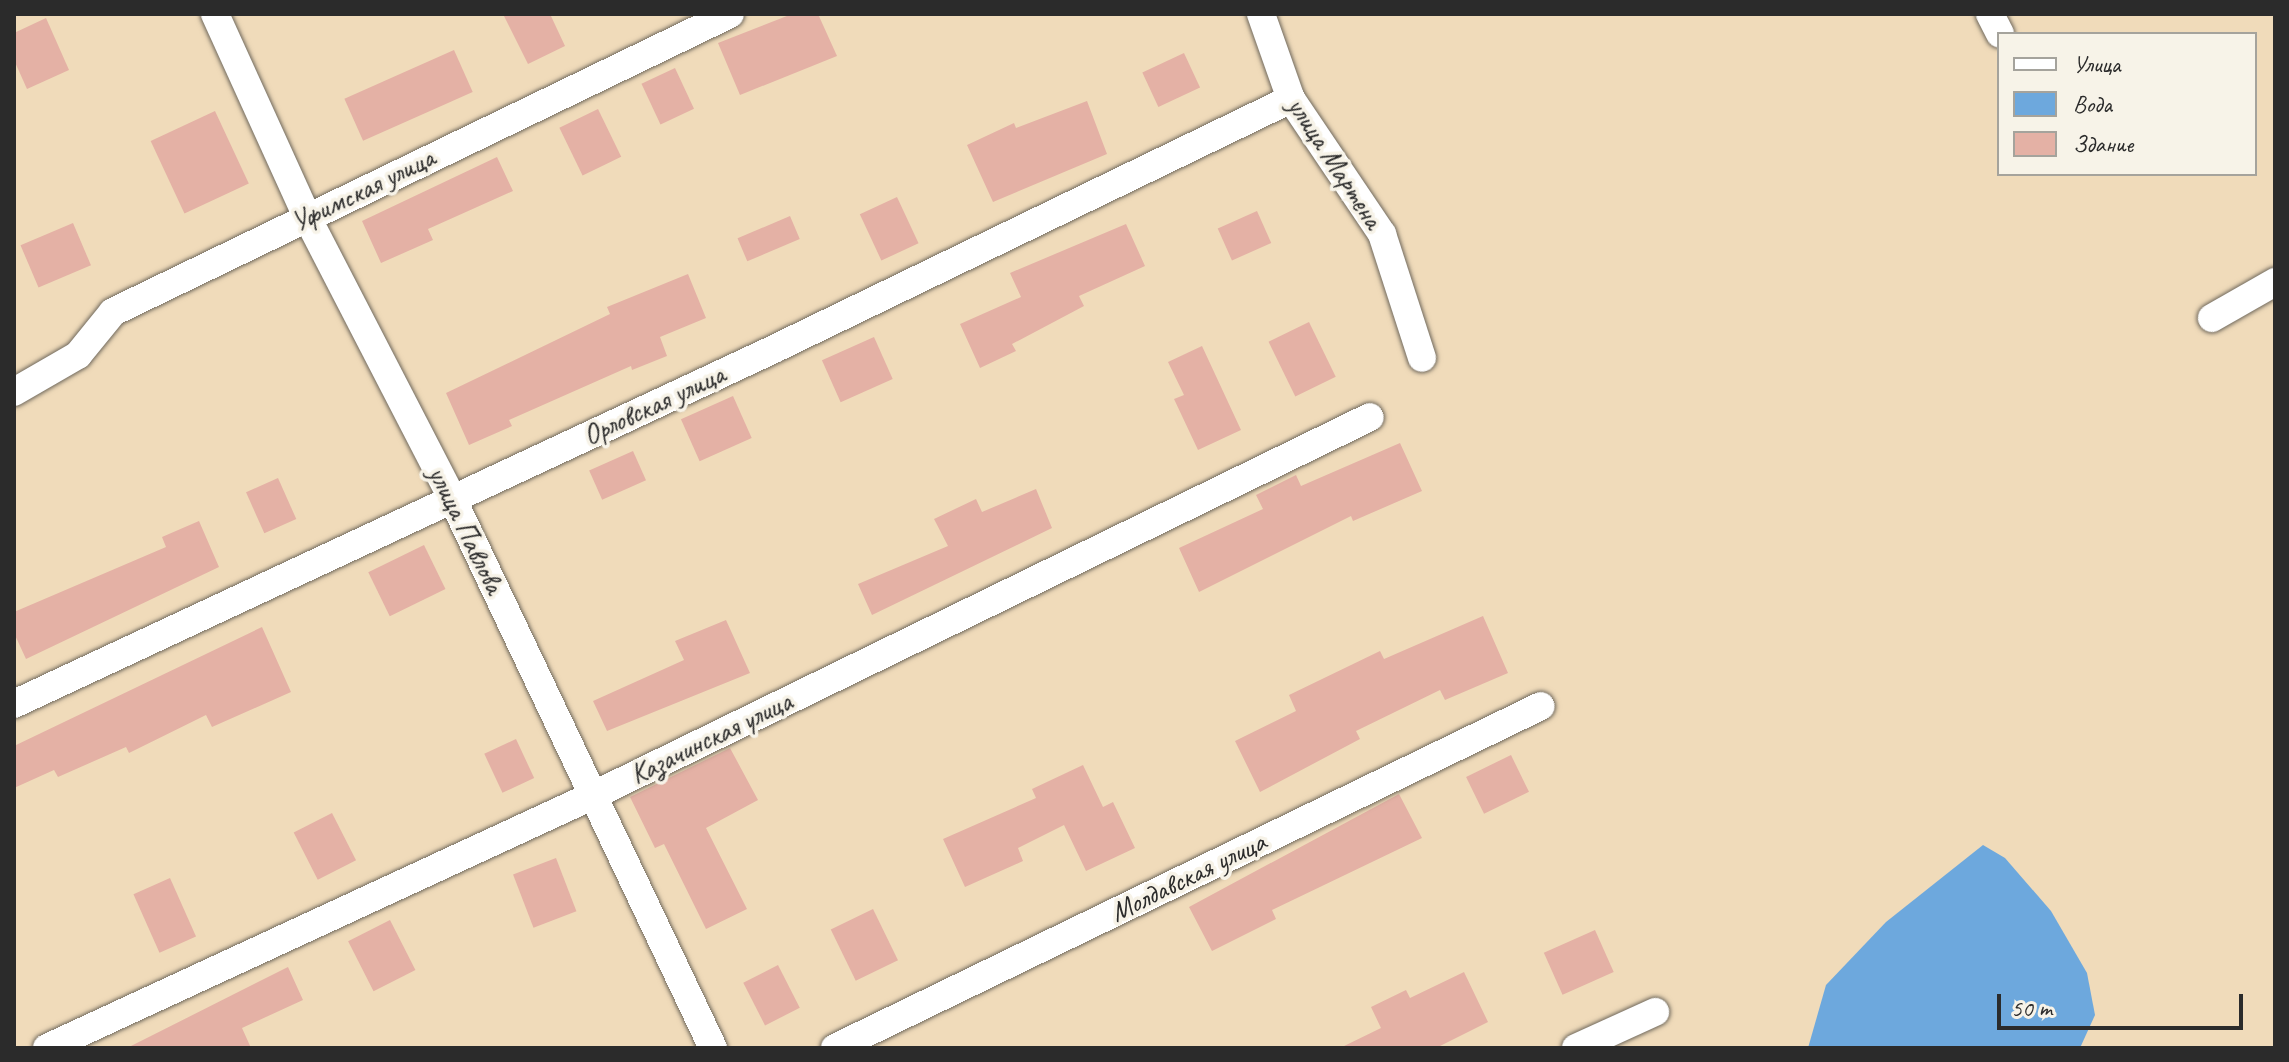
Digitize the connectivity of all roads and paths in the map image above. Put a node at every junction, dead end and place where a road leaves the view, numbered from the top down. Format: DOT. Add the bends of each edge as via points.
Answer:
graph roads {
  1 [pos="215,14"];
  2 [pos="730,14"];
  3 [pos="1261,14"];
  4 [pos="1990,14"];
  5 [pos="1999,32"];
  6 [pos="1291,99"];
  7 [pos="307,217"];
  8 [pos="2275,282"];
  9 [pos="2212,318"];
  10 [pos="1422,358"];
  11 [pos="14,392"];
  12 [pos="1370,417"];
  13 [pos="452,498"];
  14 [pos="14,704"];
  15 [pos="1541,706"];
  16 [pos="592,796"];
  17 [pos="1655,1012"];
  18 [pos="47,1048"];
  19 [pos="713,1048"];
  20 [pos="835,1048"];
  21 [pos="1576,1048"];
  1 -- 7 [label="street, улица Павлова"];
  2 -- 7 [label="street, Уфимская улица"];
  3 -- 6 [label="street, улица Мартена"];
  4 -- 5 [label="street"];
  6 -- 10 [label="street, улица Мартена" via="1382,234"];
  6 -- 13 [label="street, Орловская улица"];
  7 -- 11 [label="street, Уфимская улица" via="113,312 78,355"];
  7 -- 13 [label="street, улица Павлова"];
  8 -- 9 [label="street"];
  12 -- 16 [label="street, Казачинская улица"];
  13 -- 14 [label="street, Орловская улица"];
  13 -- 16 [label="street, улица Павлова"];
  15 -- 20 [label="street, Молдавская улица"];
  16 -- 18 [label="street, Казачинская улица"];
  16 -- 19 [label="street, улица Павлова"];
  17 -- 21 [label="street"];
}
